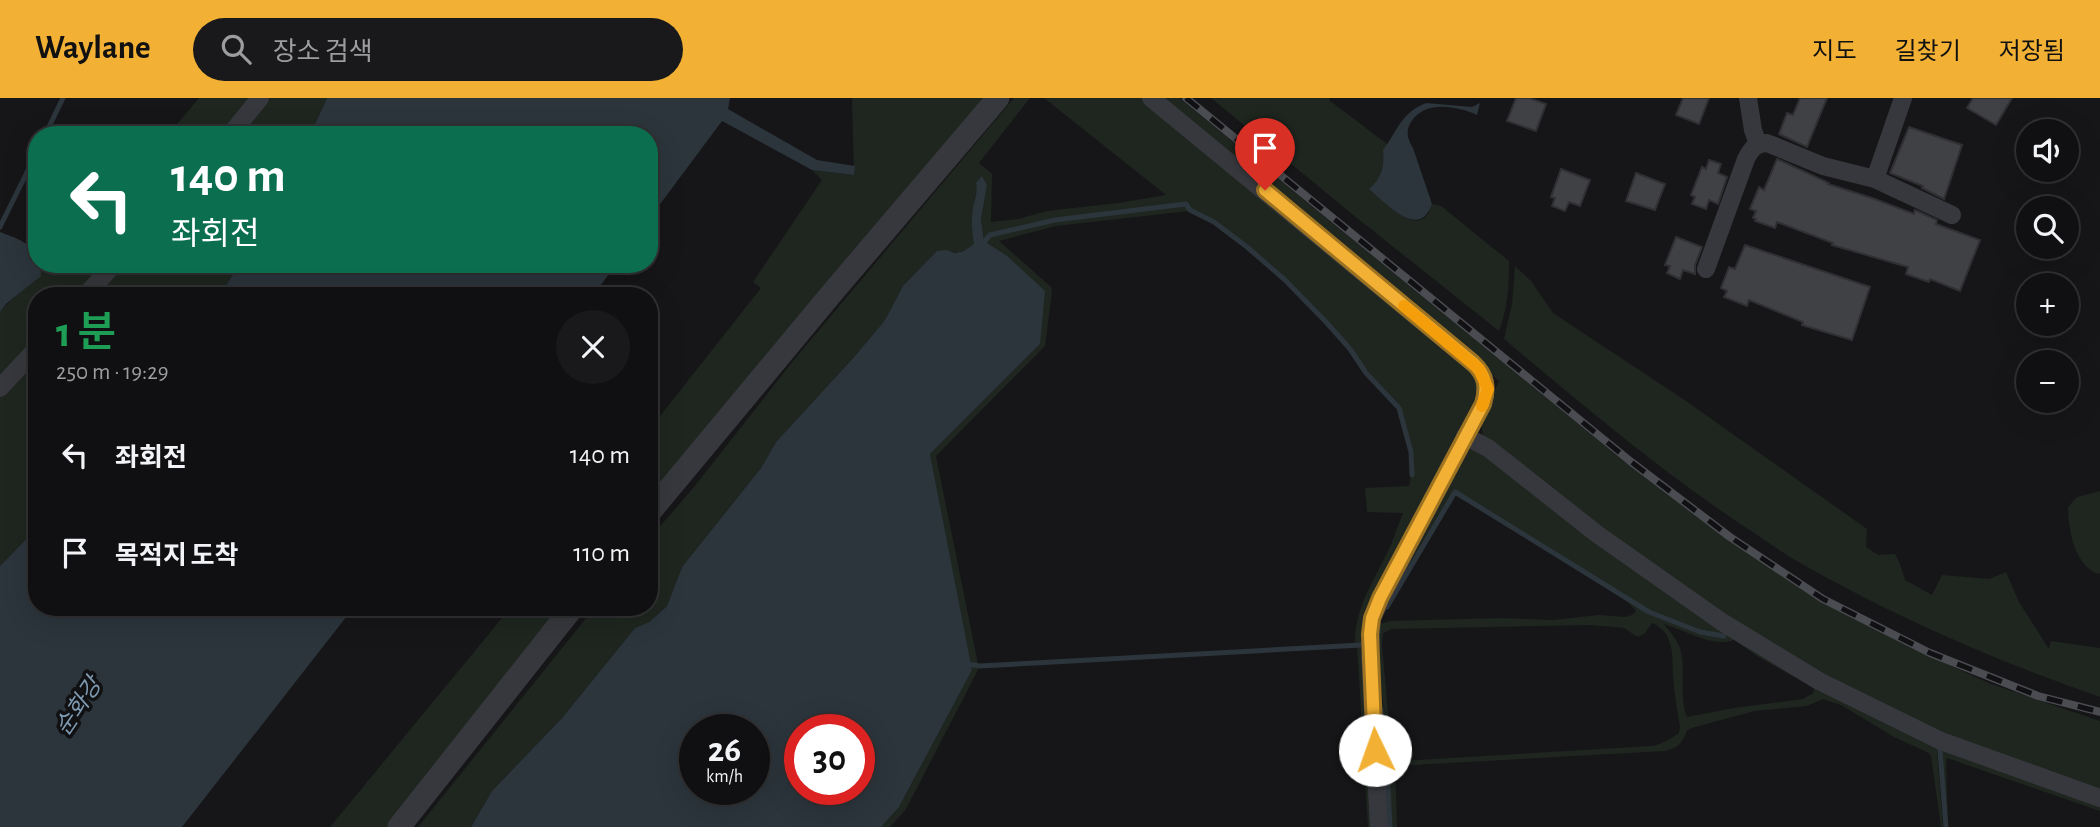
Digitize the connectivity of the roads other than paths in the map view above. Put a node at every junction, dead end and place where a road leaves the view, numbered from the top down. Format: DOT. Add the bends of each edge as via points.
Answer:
graph roads {
  1 [pos="260,98"];
  2 [pos="998,98"];
  3 [pos="1151,98"];
  4 [pos="1748,98"];
  5 [pos="1903,98"];
  6 [pos="237,126"];
  7 [pos="1758,144"];
  8 [pos="1875,179"];
  9 [pos="1952,215"];
  10 [pos="1706,269"];
  11 [pos="106,273"];
  12 [pos="93,287"];
  13 [pos="28,358"];
  14 [pos="0,388"];
  15 [pos="1465,436"];
  16 [pos="658,502"];
  17 [pos="566,616"];
  18 [pos="2100,798"];
  19 [pos="399,827"];
  20 [pos="1379,827"];
  1 -- 6 [label="street"];
  2 -- 16 [label="street"];
  3 -- 15 [label="street" via="1479,369 1488,389"];
  4 -- 7 [label="street"];
  5 -- 8 [label="street"];
  7 -- 8 [label="street"];
  7 -- 10 [label="street" via="1746,159"];
  8 -- 9 [label="street"];
  11 -- 12 [label="street"];
  13 -- 14 [label="street"];
  15 -- 18 [label="street" via="1488,448 1597,534 1722,622 1819,681 1941,741"];
  15 -- 20 [label="street" via="1372,618"];
  17 -- 19 [label="street"];
}
